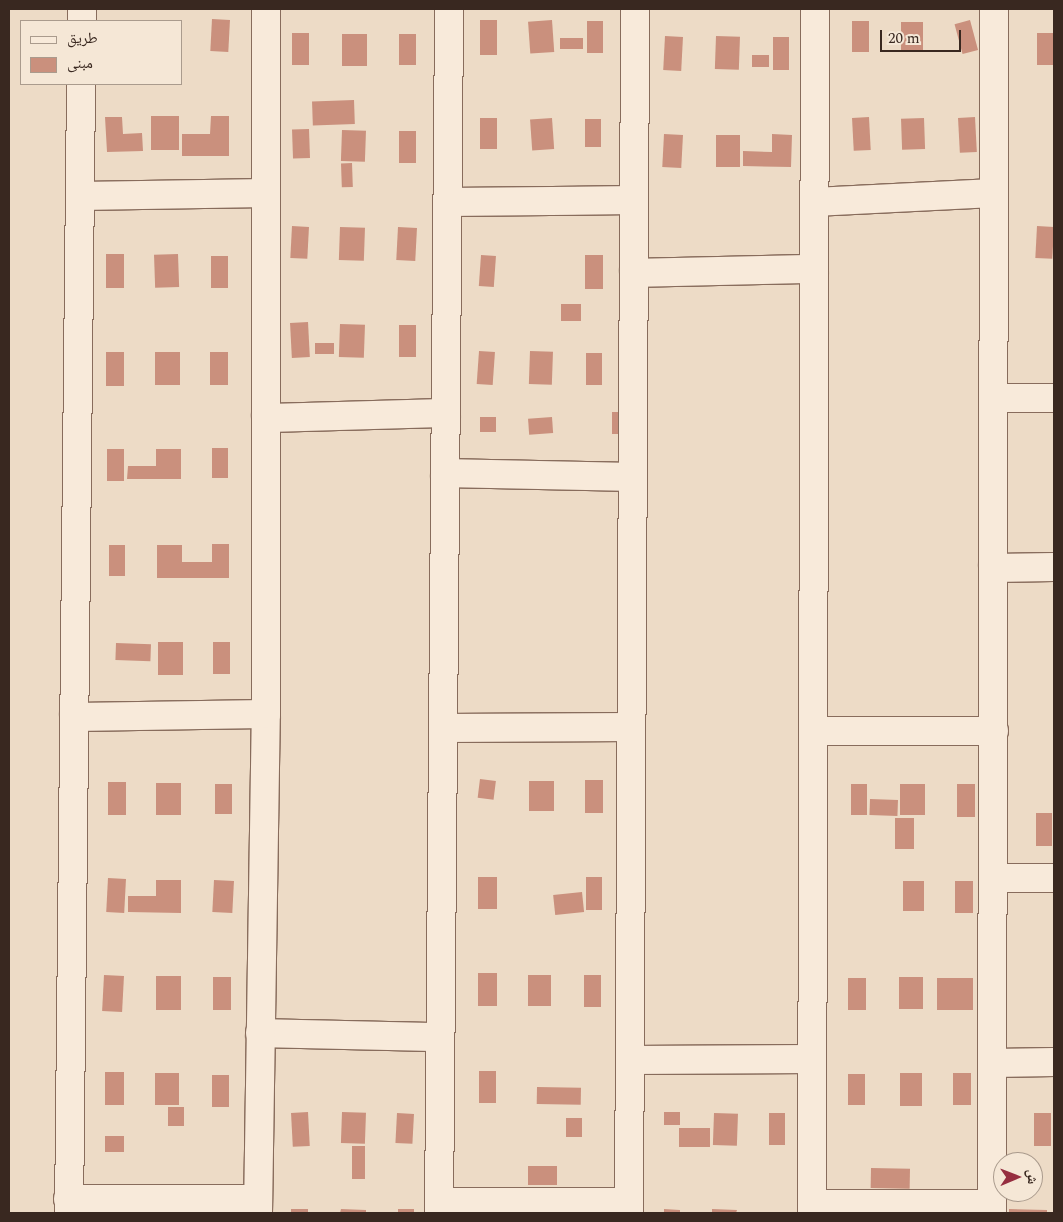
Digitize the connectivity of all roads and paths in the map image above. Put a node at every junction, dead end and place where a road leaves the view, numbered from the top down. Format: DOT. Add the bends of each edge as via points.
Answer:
graph roads {
  1 [pos="266,9"];
  2 [pos="449,9"];
  3 [pos="635,9"];
  4 [pos="815,9"];
  5 [pos="994,9"];
  6 [pos="81,85"];
  7 [pos="266,193"];
  8 [pos="994,193"];
  9 [pos="80,196"];
  10 [pos="634,200"];
  11 [pos="447,202"];
  12 [pos="814,202"];
  13 [pos="814,269"];
  14 [pos="634,273"];
  15 [pos="994,398"];
  16 [pos="1054,398"];
  17 [pos="446,413"];
  18 [pos="266,418"];
  19 [pos="445,473"];
  20 [pos="632,477"];
  21 [pos="1054,567"];
  22 [pos="993,568"];
  23 [pos="266,714"];
  24 [pos="74,717"];
  25 [pos="632,727"];
  26 [pos="443,728"];
  27 [pos="813,731"];
  28 [pos="994,731"];
  29 [pos="994,878"];
  30 [pos="1054,878"];
  31 [pos="260,1033"];
  32 [pos="440,1037"];
  33 [pos="812,1059"];
  34 [pos="630,1060"];
  35 [pos="1054,1062"];
  36 [pos="993,1063"];
  37 [pos="68,1206"];
  38 [pos="258,1206"];
  39 [pos="439,1208"];
  40 [pos="629,1208"];
  41 [pos="812,1208"];
  42 [pos="992,1209"];
  1 -- 7 [label="street"];
  2 -- 11 [label="street"];
  3 -- 10 [label="street"];
  4 -- 12 [label="street"];
  5 -- 8 [label="street"];
  6 -- 9 [label="street"];
  7 -- 9 [label="street"];
  7 -- 18 [label="street"];
  8 -- 12 [label="street"];
  8 -- 15 [label="street"];
  9 -- 24 [label="street"];
  10 -- 11 [label="street"];
  10 -- 14 [label="street"];
  11 -- 17 [label="street"];
  12 -- 13 [label="street"];
  13 -- 14 [label="street"];
  13 -- 27 [label="street"];
  14 -- 20 [label="street"];
  15 -- 16 [label="street"];
  15 -- 22 [label="street"];
  17 -- 18 [label="street"];
  17 -- 19 [label="street"];
  18 -- 23 [label="street"];
  19 -- 20 [label="street"];
  19 -- 26 [label="street"];
  20 -- 25 [label="street"];
  21 -- 22 [label="street"];
  22 -- 28 [label="street"];
  23 -- 24 [label="street"];
  23 -- 31 [label="street"];
  24 -- 37 [label="street"];
  25 -- 26 [label="street"];
  25 -- 34 [label="street"];
  26 -- 32 [label="street"];
  27 -- 28 [label="street"];
  27 -- 33 [label="street"];
  28 -- 29 [label="street"];
  29 -- 30 [label="street"];
  29 -- 36 [label="street"];
  31 -- 32 [label="street"];
  31 -- 38 [label="street"];
  32 -- 39 [label="street"];
  33 -- 34 [label="street"];
  33 -- 41 [label="street"];
  34 -- 40 [label="street"];
  35 -- 36 [label="street"];
  36 -- 42 [label="street"];
  37 -- 38 [label="street"];
  39 -- 40 [label="street"];
  41 -- 42 [label="street"];
}
